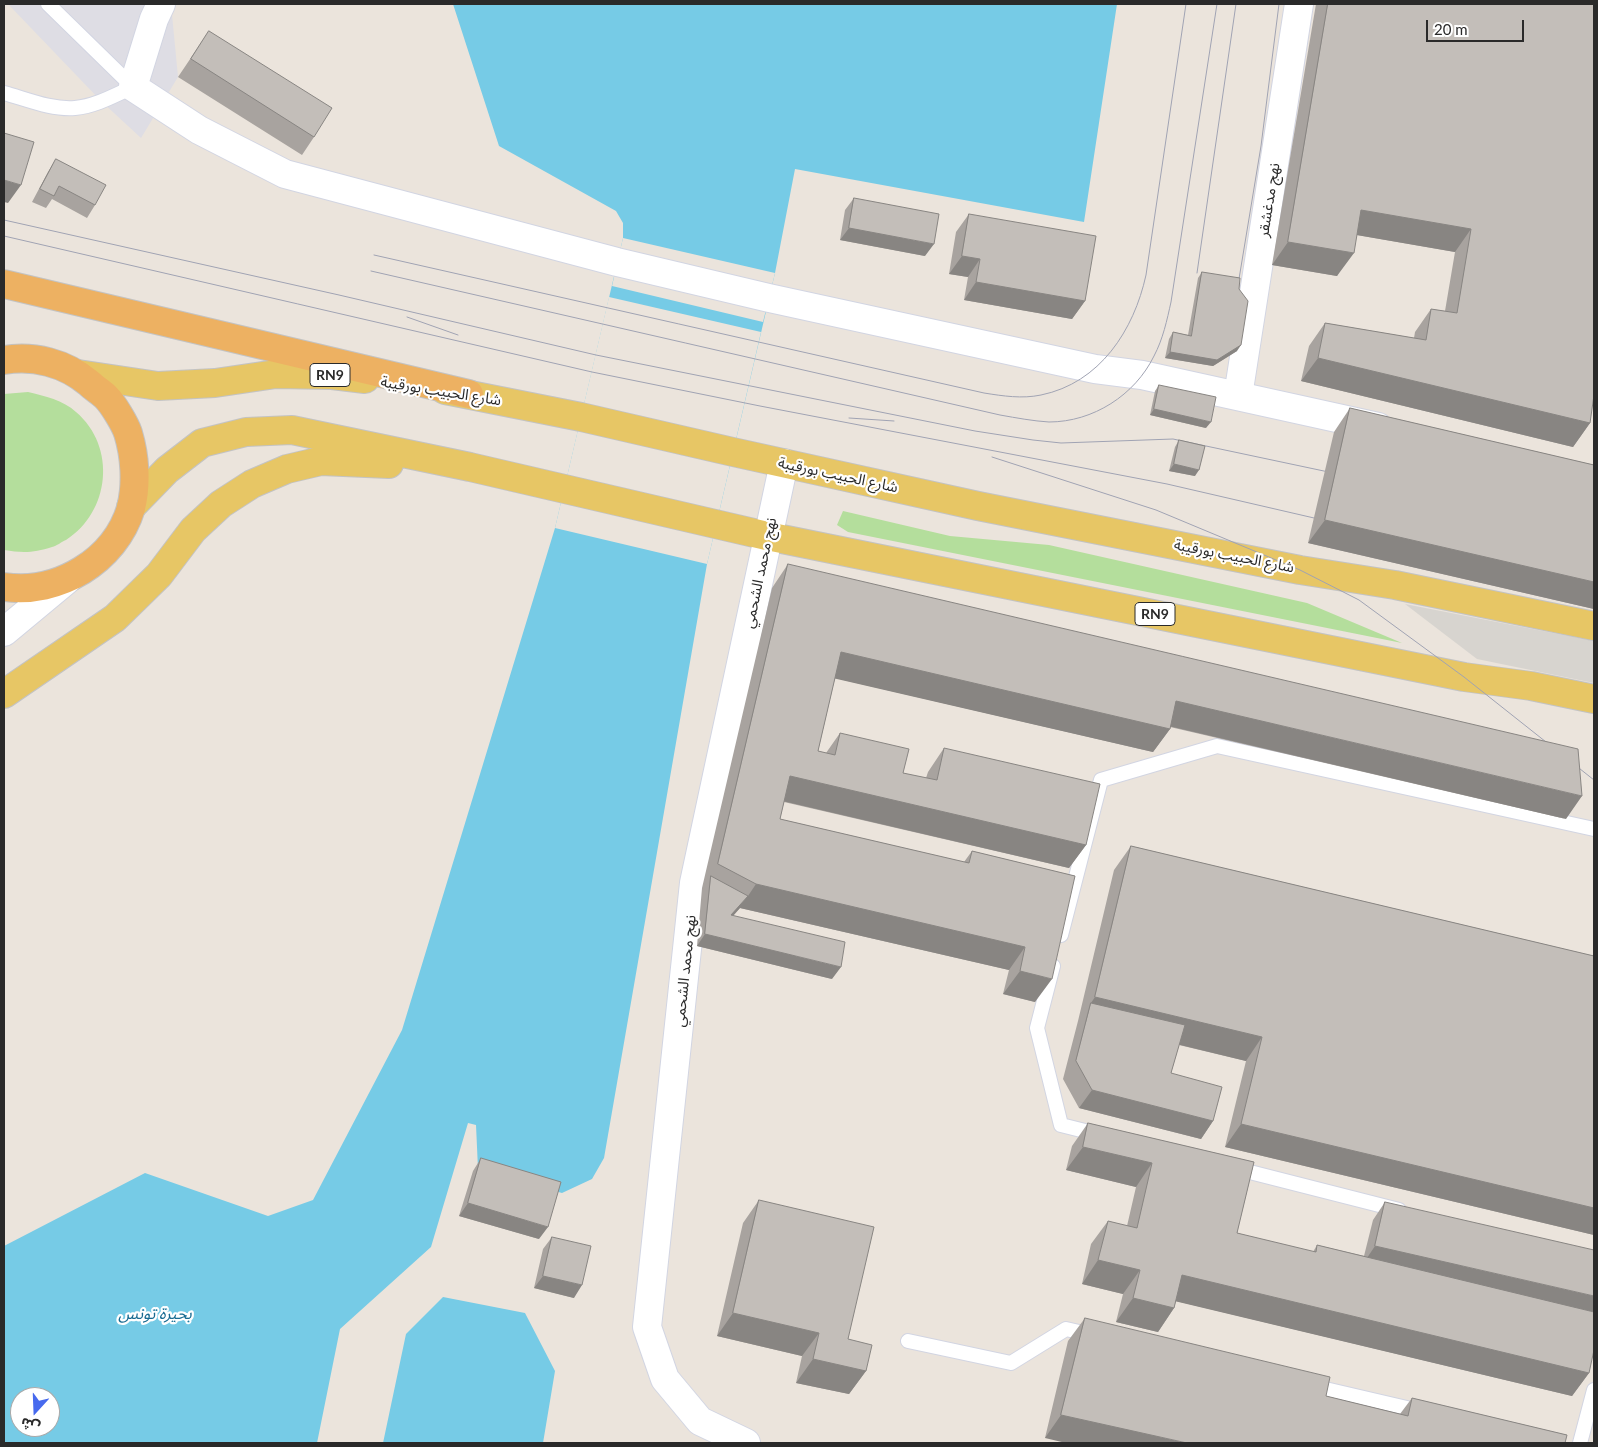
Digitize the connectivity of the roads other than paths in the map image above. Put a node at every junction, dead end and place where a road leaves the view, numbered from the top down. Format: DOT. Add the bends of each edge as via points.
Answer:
graph roads {
  1 [pos="48,4"];
  2 [pos="161,4"];
  3 [pos="1299,4"];
  4 [pos="133,87"];
  5 [pos="4,92"];
  6 [pos="4,284"];
  7 [pos="8,358"];
  8 [pos="78,374"];
  9 [pos="470,394"];
  10 [pos="1238,396"];
  11 [pos="1402,433"];
  12 [pos="784,463"];
  13 [pos="470,467"];
  14 [pos="131,507"];
  15 [pos="767,536"];
  16 [pos="69,578"];
  17 [pos="4,587"];
  18 [pos="1594,626"];
  19 [pos="4,632"];
  20 [pos="4,694"];
  21 [pos="1594,699"];
  22 [pos="1594,829"];
  23 [pos="1109,1137"];
  24 [pos="1216,1164"];
  25 [pos="1410,1212"];
  26 [pos="1105,1338"];
  27 [pos="908,1341"];
  28 [pos="1299,1383"];
  29 [pos="1594,1390"];
  30 [pos="1435,1414"];
  31 [pos="746,1443"];
  32 [pos="1580,1443"];
  1 -- 4 [label="lane"];
  2 -- 4 [label="street"];
  3 -- 10 [label="street, نهج مدغشقر"];
  4 -- 5 [label="lane" via="75,108 58,107"];
  4 -- 10 [label="street" via="199,130 285,174 617,262 769,298 1095,369 1142,375"];
  6 -- 9 [label="highway"];
  7 -- 8 [label="highway" via="38,360"];
  8 -- 9 [label="main road, شارع الحبيب بورقيبة / RN9" via="158,386 215,383 276,374 332,375"];
  8 -- 14 [label="highway" via="108,398 128,432 135,469"];
  9 -- 12 [label="main road, شارع الحبيب بورقيبة / RN9"];
  10 -- 11 [label="street"];
  12 -- 15 [label="street, نهج محمد الشحمي"];
  12 -- 18 [label="main road, شارع الحبيب بورقيبة / RN9" via="978,506"];
  13 -- 14 [label="main road, RN9" via="292,430 246,432 202,443 167,470"];
  13 -- 15 [label="main road, RN9"];
  13 -- 20 [label="main road" via="322,461 287,469 252,484 221,504 193,530 159,575 115,618"];
  14 -- 16 [label="highway" via="108,549 90,566"];
  15 -- 21 [label="main road, RN9" via="1454,675"];
  15 -- 31 [label="street, نهج محمد الشحمي" via="694,882 647,1326 665,1380 700,1421"];
  16 -- 17 [label="highway" via="43,587"];
  16 -- 19 [label="street"];
  22 -- 23 [label="lane" via="1217,746 1101,780 1037,1028 1061,1125"];
  24 -- 25 [label="lane"];
  26 -- 27 [label="lane" via="1066,1329 1011,1363"];
  28 -- 30 [label="lane"];
  29 -- 32 [label="lane"];
}
